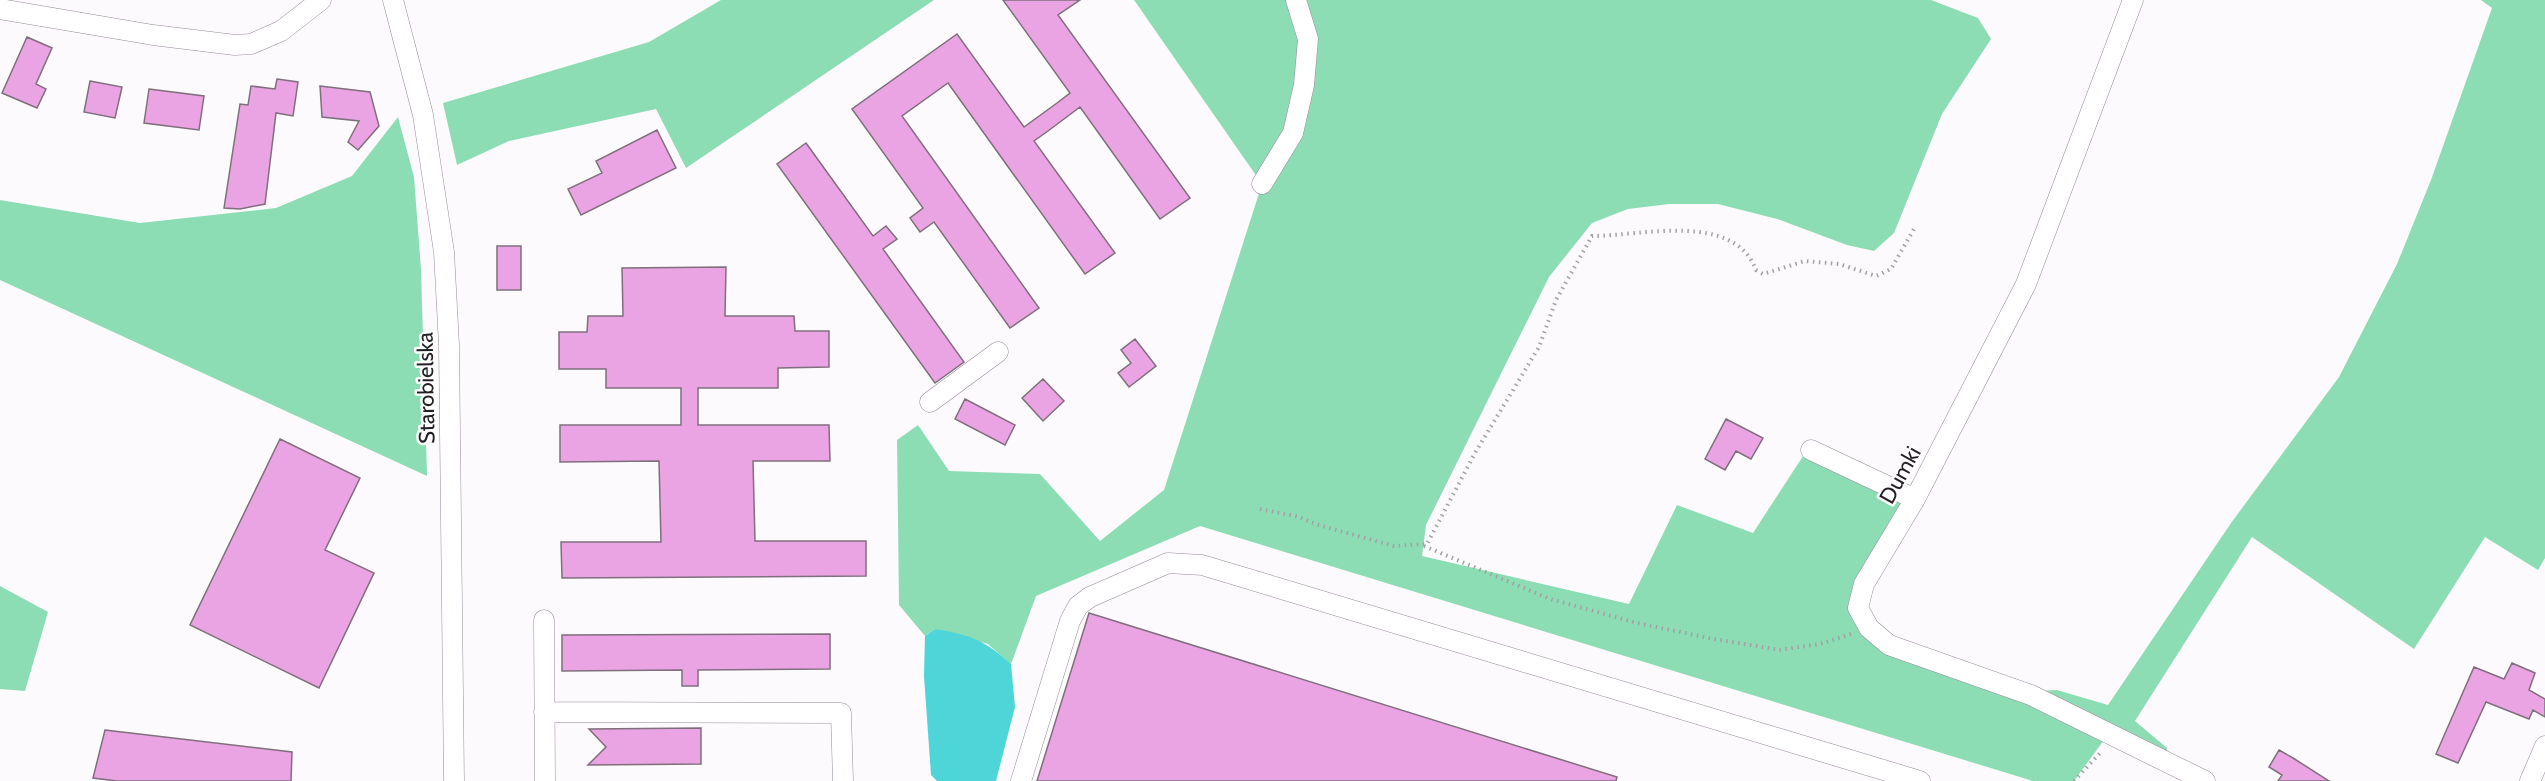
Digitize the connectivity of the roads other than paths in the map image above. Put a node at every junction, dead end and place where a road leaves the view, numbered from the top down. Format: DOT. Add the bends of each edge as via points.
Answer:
graph roads {
  1 [pos="321,0"];
  2 [pos="393,0"];
  3 [pos="1296,0"];
  4 [pos="2133,0"];
  5 [pos="0,9"];
  6 [pos="1262,183"];
  7 [pos="998,352"];
  8 [pos="930,402"];
  9 [pos="1811,450"];
  10 [pos="1915,499"];
  11 [pos="544,620"];
  12 [pos="544,712"];
  13 [pos="2545,746"];
  14 [pos="1913,780"];
  15 [pos="454,781"];
  16 [pos="545,781"];
  17 [pos="843,781"];
  18 [pos="1021,781"];
  19 [pos="2205,781"];
  20 [pos="2530,781"];
  1 -- 5 [label="street" via="281,31 251,44 235,45"];
  2 -- 15 [label="street, Starobielska" via="423,115 446,274"];
  3 -- 6 [label="street" via="1308,39 1304,85 1293,133"];
  4 -- 10 [label="street, Dumki" via="2026,284"];
  7 -- 8 [label="street"];
  9 -- 10 [label="street"];
  10 -- 19 [label="street, Dumki" via="1860,596 1858,608 1869,628 1889,645 2031,695"];
  11 -- 12 [label="street"];
  12 -- 16 [label="street"];
  12 -- 17 [label="street" via="841,713"];
  13 -- 20 [label="street"];
  14 -- 18 [label="street" via="1202,565 1168,563 1078,606"];
}
